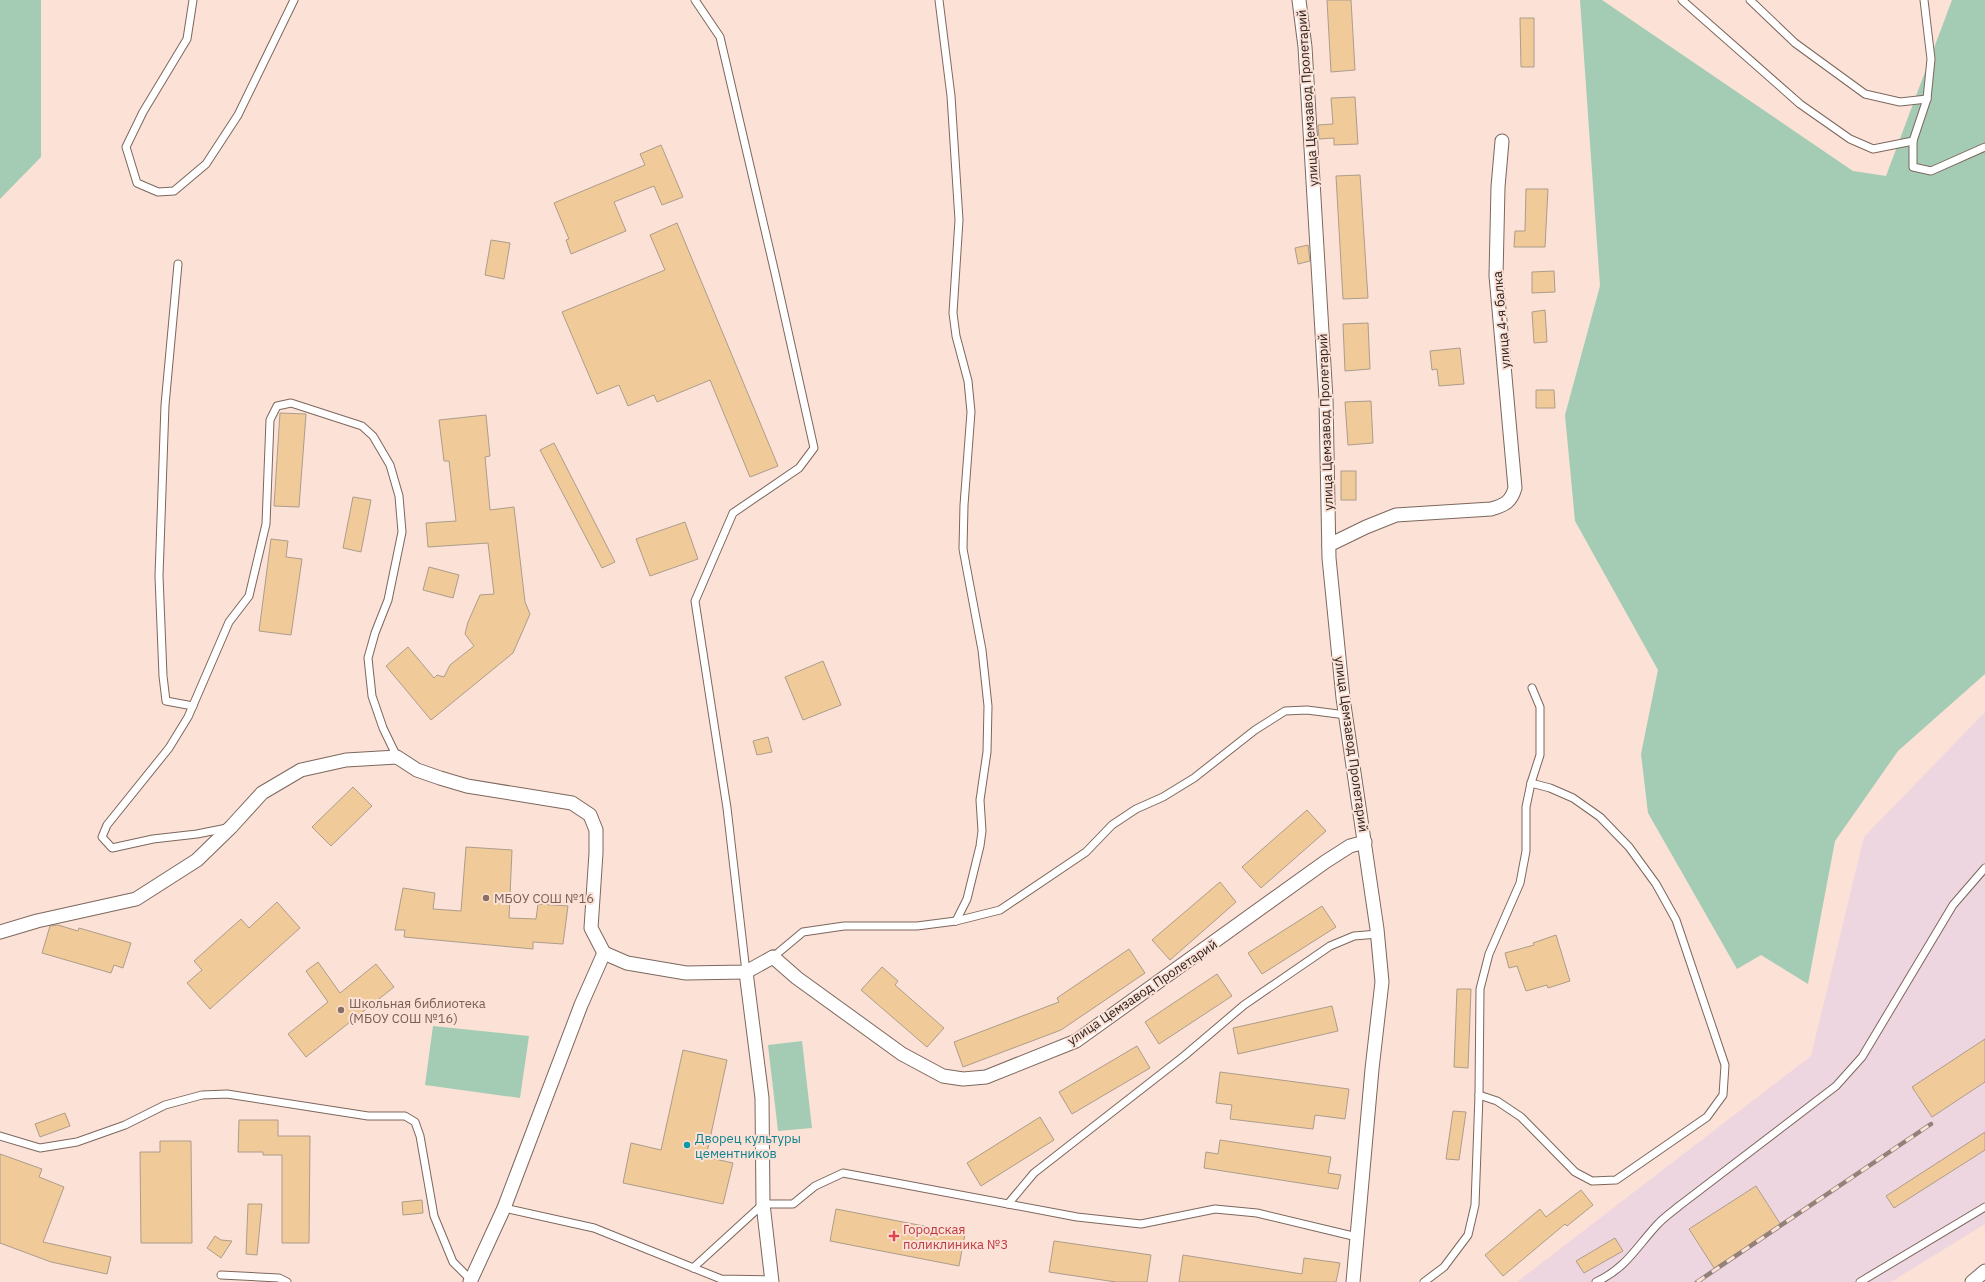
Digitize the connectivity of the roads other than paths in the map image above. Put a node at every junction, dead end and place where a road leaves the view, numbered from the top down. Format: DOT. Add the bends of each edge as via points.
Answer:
graph roads {
  1 [pos="193,0"];
  2 [pos="294,0"];
  3 [pos="695,0"];
  4 [pos="939,0"];
  5 [pos="1300,0"];
  6 [pos="1682,0"];
  7 [pos="1750,0"];
  8 [pos="1924,0"];
  9 [pos="1927,99"];
  10 [pos="1502,141"];
  11 [pos="1913,141"];
  12 [pos="1985,147"];
  13 [pos="178,264"];
  14 [pos="1329,545"];
  15 [pos="1532,688"];
  16 [pos="193,706"];
  17 [pos="1346,715"];
  18 [pos="397,757"];
  19 [pos="1531,783"];
  20 [pos="231,827"];
  21 [pos="1365,842"];
  22 [pos="1985,868"];
  23 [pos="956,921"];
  24 [pos="0,932"];
  25 [pos="1378,934"];
  26 [pos="604,953"];
  27 [pos="773,958"];
  28 [pos="746,972"];
  29 [pos="1479,1095"];
  30 [pos="0,1136"];
  31 [pos="763,1204"];
  32 [pos="1008,1204"];
  33 [pos="1985,1207"];
  34 [pos="504,1208"];
  35 [pos="1357,1237"];
  36 [pos="693,1268"];
  37 [pos="1985,1272"];
  38 [pos="221,1275"];
  39 [pos="471,1281"];
  40 [pos="772,1281"];
  41 [pos="287,1282"];
  42 [pos="1353,1282"];
  43 [pos="1424,1282"];
  44 [pos="1596,1282"];
  45 [pos="1860,1282"];
  46 [pos="1972,1282"];
  1 -- 2 [label="lane" via="187,39 142,112 126,147 137,183 158,192 174,191 206,164 238,115"];
  3 -- 28 [label="lane" via="720,37 814,448 799,468 733,513 695,601 727,808"];
  4 -- 23 [label="lane" via="951,96 959,220 953,313 956,336 968,380 971,412 963,549 982,650 988,706 987,752 980,800 980,846 967,900"];
  5 -- 14 [label="street, улица Цемзавод Пролетарий" via="1326,384"];
  6 -- 11 [label="lane" via="1800,104 1850,139 1873,149"];
  7 -- 9 [label="lane" via="1795,43 1865,94 1900,102"];
  8 -- 9 [label="lane" via="1931,59"];
  9 -- 11 [label="lane"];
  10 -- 14 [label="street, улица 4-я балка" via="1496,276 1515,488 1513,498 1506,504 1491,509 1396,515"];
  11 -- 12 [label="lane" via="1913,167 1932,171"];
  13 -- 16 [label="lane" via="165,405 160,599 166,701"];
  14 -- 17 [label="street, улица Цемзавод Пролетарий"];
  15 -- 19 [label="lane" via="1540,708 1541,729 1540,755"];
  16 -- 18 [label="lane" via="229,622 249,596 266,524 270,420 277,406 291,403 362,426 373,436 390,465 399,496 402,532 388,600 368,658 372,696"];
  16 -- 20 [label="lane" via="169,748 107,825 102,837 112,848"];
  17 -- 21 [label="street, улица Цемзавод Пролетарий"];
  17 -- 23 [label="lane" via="1307,710 1285,711 1255,730 1194,778 1163,797 1136,809 1112,826 1086,852 1023,896 1000,910"];
  18 -- 20 [label="street" via="346,760 300,770 262,793"];
  18 -- 26 [label="street" via="418,770 467,786 572,804 590,815 596,830 591,928"];
  19 -- 29 [label="lane" via="1526,807 1526,851 1520,883 1489,954 1480,989"];
  19 -- 29 [label="lane" via="1573,798 1600,817 1630,847 1656,884 1676,920 1725,1066 1723,1095 1707,1117 1616,1180 1592,1181 1575,1172 1521,1117 1497,1101"];
  20 -- 24 [label="street" via="197,860 136,899"];
  21 -- 25 [label="street, улица Цемзавод Пролетарий"];
  21 -- 27 [label="street, улица Цемзавод Пролетарий" via="1350,846 1325,862 1076,1041 986,1077 963,1079 943,1076 902,1054"];
  22 -- 44 [label="lane" via="1953,905 1862,1057 1836,1086 1679,1206 1657,1225 1634,1254 1608,1276"];
  23 -- 27 [label="lane" via="917,926 844,926 803,932"];
  25 -- 32 [label="lane" via="1354,936 1330,946 1244,1005 1184,1056 1034,1173"];
  25 -- 35 [label="street, улица Цемзавод Пролетарий" via="1382,982"];
  26 -- 28 [label="street" via="627,963 686,973"];
  26 -- 34 [label="street" via="581,1005"];
  27 -- 28 [label="street"];
  28 -- 31 [label="street" via="762,1098"];
  29 -- 43 [label="lane" via="1475,1205 1468,1235 1444,1267"];
  30 -- 39 [label="lane" via="40,1148 77,1142 125,1125 165,1105 202,1095 227,1094 368,1116 405,1116 415,1122 420,1136 434,1216 452,1262"];
  31 -- 32 [label="lane" via="794,1204 815,1186 843,1173"];
  31 -- 36 [label="lane"];
  31 -- 40 [label="street"];
  32 -- 35 [label="lane" via="1141,1224 1215,1209 1257,1213"];
  33 -- 45 [label="lane"];
  34 -- 36 [label="lane" via="594,1228"];
  34 -- 39 [label="street"];
  35 -- 42 [label="street, улица Цемзавод Пролетарий"];
  36 -- 40 [label="lane" via="721,1279"];
  37 -- 46 [label="street"];
  38 -- 41 [label="lane" via="279,1278"];
}
